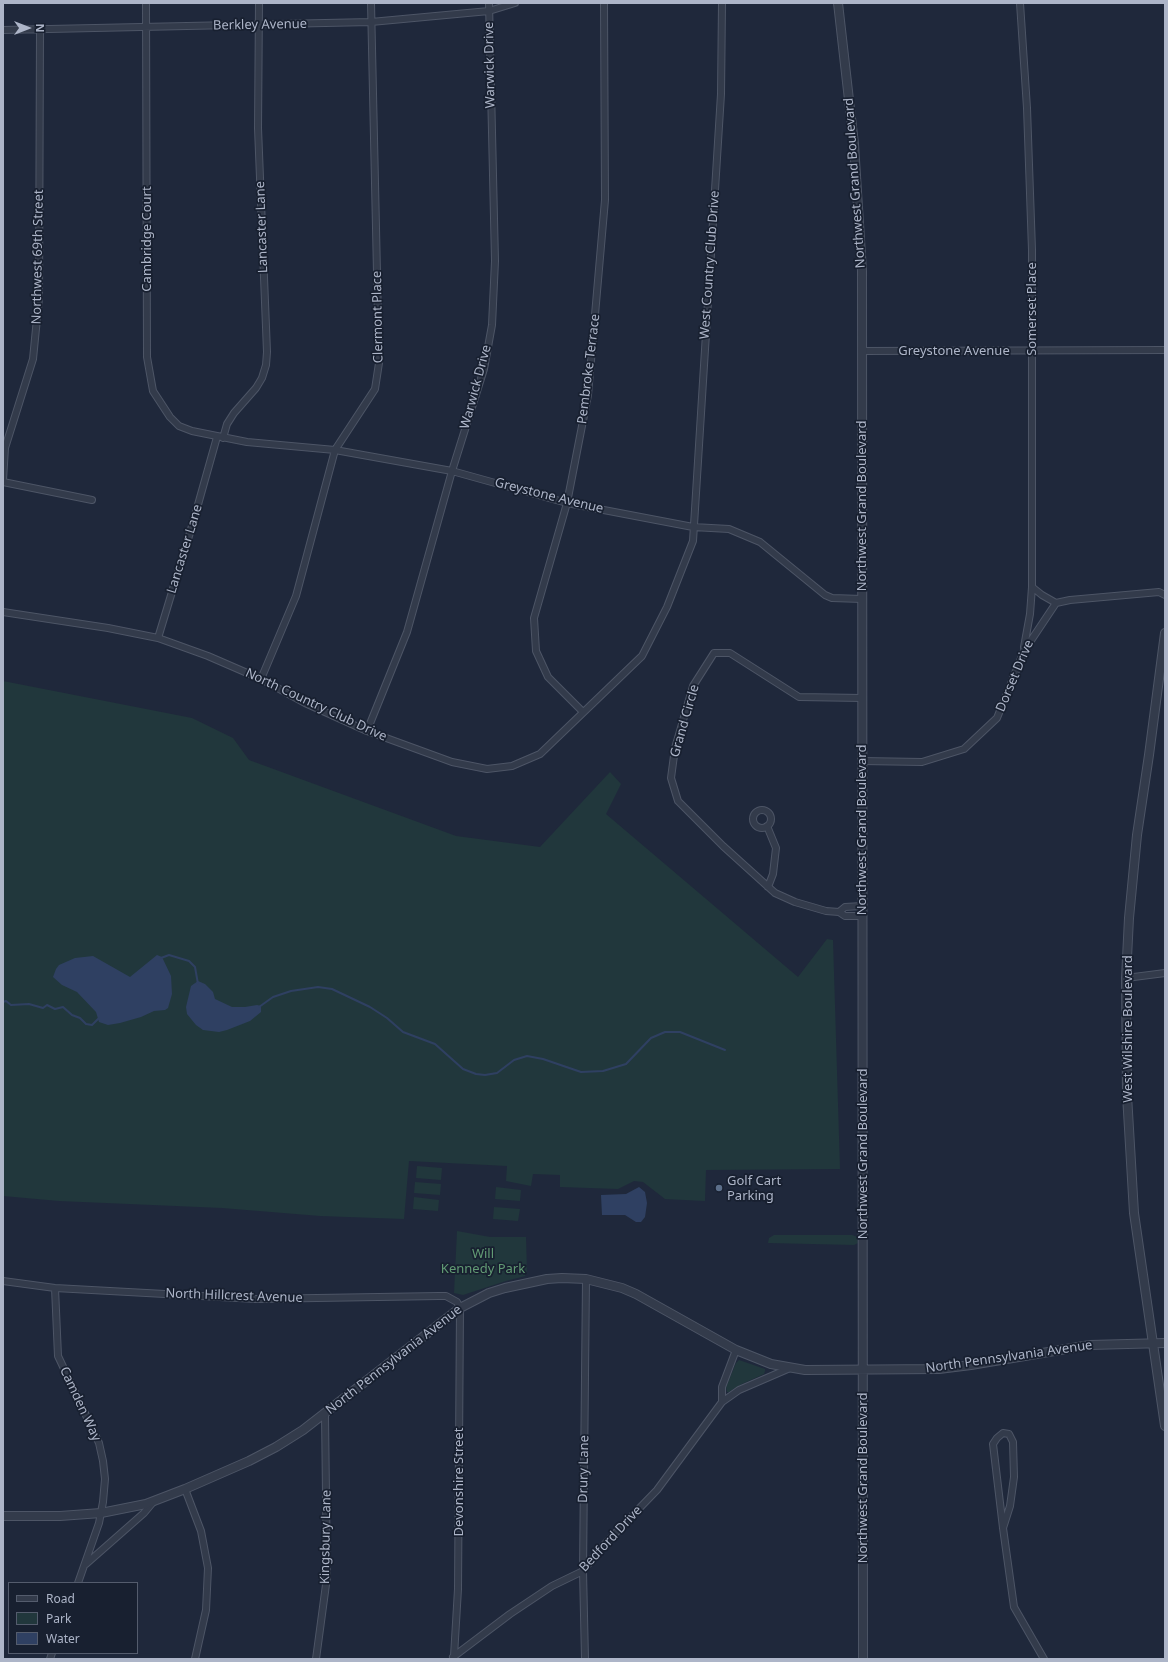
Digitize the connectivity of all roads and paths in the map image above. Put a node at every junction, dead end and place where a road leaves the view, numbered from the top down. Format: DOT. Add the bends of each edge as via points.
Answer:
graph roads {
  1 [pos="146,3"];
  2 [pos="259,3"];
  3 [pos="371,3"];
  4 [pos="489,3"];
  5 [pos="515,3"];
  6 [pos="604,3"];
  7 [pos="722,3"];
  8 [pos="838,3"];
  9 [pos="1020,3"];
  10 [pos="489,11"];
  11 [pos="371,22"];
  12 [pos="259,24"];
  13 [pos="147,27"];
  14 [pos="40,29"];
  15 [pos="3,30"];
  16 [pos="1165,350"];
  17 [pos="862,351"];
  18 [pos="1032,351"];
  19 [pos="220,437"];
  20 [pos="335,450"];
  21 [pos="452,471"];
  22 [pos="3,481"];
  23 [pos="92,500"];
  24 [pos="568,504"];
  25 [pos="693,527"];
  26 [pos="1032,587"];
  27 [pos="1165,595"];
  28 [pos="862,599"];
  29 [pos="1056,603"];
  30 [pos="3,612"];
  31 [pos="1165,633"];
  32 [pos="158,638"];
  33 [pos="1024,650"];
  34 [pos="261,679"];
  35 [pos="862,698"];
  36 [pos="583,712"];
  37 [pos="367,731"];
  38 [pos="862,761"];
  39 [pos="767,826"];
  40 [pos="768,887"];
  41 [pos="862,906"];
  42 [pos="839,912"];
  43 [pos="862,916"];
  44 [pos="1165,973"];
  45 [pos="1126,978"];
  46 [pos="586,1279"];
  47 [pos="3,1281"];
  48 [pos="55,1288"];
  49 [pos="460,1308"];
  50 [pos="1152,1343"];
  51 [pos="1165,1343"];
  52 [pos="736,1350"];
  53 [pos="790,1368"];
  54 [pos="863,1370"];
  55 [pos="722,1402"];
  56 [pos="325,1414"];
  57 [pos="1165,1426"];
  58 [pos="185,1489"];
  59 [pos="154,1501"];
  60 [pos="101,1513"];
  61 [pos="3,1516"];
  62 [pos="1003,1528"];
  63 [pos="85,1565"];
  64 [pos="583,1571"];
  65 [pos="78,1582"];
  66 [pos="453,1657"];
  67 [pos="196,1659"];
  68 [pos="316,1659"];
  69 [pos="585,1659"];
  70 [pos="863,1659"];
  71 [pos="1044,1659"];
  1 -- 13 [label="street, Cambridge Court"];
  2 -- 12 [label="street, Lancaster Lane"];
  3 -- 11 [label="street, Clermont Place"];
  4 -- 10 [label="street, Warwick Drive"];
  5 -- 10 [label="street, Berkley Avenue"];
  6 -- 24 [label="street, Pembroke Terrace" via="605,200 588,395"];
  7 -- 25 [label="street, West Country Club Drive" via="721,94"];
  8 -- 17 [label="street, Northwest Grand Boulevard" via="858,190 862,264"];
  9 -- 18 [label="street, Somerset Place" via="1027,108"];
  10 -- 11 [label="street, Berkley Avenue"];
  10 -- 21 [label="street, Warwick Drive" via="495,261 492,325 484,369"];
  11 -- 12 [label="street, Berkley Avenue"];
  11 -- 20 [label="street, Clermont Place" via="379,363 375,390"];
  12 -- 13 [label="street, Berkley Avenue"];
  12 -- 19 [label="street, Lancaster Lane" via="258,128 266,365 256,388 234,413"];
  13 -- 14 [label="street, Berkley Avenue"];
  13 -- 19 [label="street, Cambridge Court" via="147,357 153,391 179,426"];
  14 -- 15 [label="street, Berkley Avenue"];
  14 -- 22 [label="street, Northwest 69th Street" via="39,298 33,359 5,448"];
  16 -- 18 [label="street, Greystone Avenue"];
  17 -- 18 [label="street, Greystone Avenue"];
  17 -- 28 [label="street, Northwest Grand Boulevard"];
  18 -- 26 [label="street, Somerset Place"];
  19 -- 20 [label="street, Greystone Avenue"];
  19 -- 32 [label="street, Lancaster Lane"];
  20 -- 21 [label="street, Greystone Avenue"];
  20 -- 34 [label="street, Clermont Place" via="296,596"];
  21 -- 24 [label="street, Greystone Avenue"];
  21 -- 37 [label="street, Warwick Drive" via="407,632"];
  22 -- 23 [label="street"];
  24 -- 25 [label="street, Greystone Avenue"];
  24 -- 36 [label="street, Pembroke Terrace" via="534,618 535,645 548,677"];
  25 -- 28 [label="street, Greystone Avenue" via="729,528 760,542 825,595 832,598"];
  25 -- 36 [label="street, North Country Club Drive" via="690,549 667,607 642,656"];
  26 -- 29 [label="street"];
  26 -- 33 [label="street, Somerset Place"];
  27 -- 29 [label="street" via="1159,592"];
  28 -- 35 [label="street, Northwest Grand Boulevard"];
  29 -- 33 [label="street, Dorset Drive"];
  30 -- 32 [label="street, North Country Club Drive"];
  31 -- 45 [label="street, West Wilshire Boulevard" via="1137,835"];
  32 -- 34 [label="street, North Country Club Drive"];
  33 -- 38 [label="street, Dorset Drive" via="997,718 964,749 922,762"];
  34 -- 37 [label="street, North Country Club Drive" via="305,703"];
  35 -- 38 [label="street, Northwest Grand Boulevard"];
  35 -- 40 [label="street, Grand Circle" via="799,697 730,653 721,652 714,653 693,686 675,748 671,778 674,793 678,801 704,828"];
  36 -- 37 [label="street, North Country Club Drive" via="540,754 512,766 487,769 452,762"];
  38 -- 41 [label="street, Northwest Grand Boulevard"];
  39 -- 40 [label="street" via="776,848 774,874"];
  40 -- 42 [label="street, Grand Circle" via="795,902"];
  41 -- 42 [label="street, Grand Circle" via="845,907"];
  41 -- 43 [label="street, Northwest Grand Boulevard"];
  42 -- 43 [label="street, Grand Circle" via="845,916"];
  43 -- 54 [label="street, Northwest Grand Boulevard"];
  44 -- 45 [label="street"];
  45 -- 50 [label="street, West Wilshire Boulevard" via="1127,1095 1134,1214"];
  46 -- 49 [label="street, North Pennsylvania Avenue" via="554,1278 519,1284"];
  46 -- 52 [label="street, North Pennsylvania Avenue" via="636,1294"];
  46 -- 64 [label="street, Drury Lane"];
  47 -- 48 [label="street, North Hillcrest Avenue"];
  48 -- 49 [label="street, North Hillcrest Avenue" via="256,1299 446,1296 457,1302"];
  48 -- 60 [label="street, Camden Way" via="58,1356 95,1431 103,1461 104,1490"];
  49 -- 56 [label="street, North Pennsylvania Avenue"];
  49 -- 66 [label="street, Devonshire Street" via="458,1589"];
  50 -- 51 [label="street, North Pennsylvania Avenue"];
  50 -- 54 [label="street, North Pennsylvania Avenue" via="1090,1345 939,1369"];
  50 -- 57 [label="street, West Wilshire Boulevard"];
  52 -- 53 [label="street, North Pennsylvania Avenue" via="771,1364"];
  52 -- 55 [label="street" via="722,1387"];
  53 -- 54 [label="street, North Pennsylvania Avenue"];
  53 -- 55 [label="street, Bedford Drive" via="739,1390"];
  54 -- 70 [label="street, Northwest Grand Boulevard"];
  55 -- 64 [label="street, Bedford Drive" via="657,1490 600,1549"];
  56 -- 58 [label="street, North Pennsylvania Avenue" via="276,1447"];
  56 -- 68 [label="street, Kingsbury Lane" via="327,1577"];
  58 -- 59 [label="street, North Pennsylvania Avenue"];
  58 -- 67 [label="street" via="201,1531 208,1574 206,1610"];
  59 -- 60 [label="street, North Pennsylvania Avenue"];
  59 -- 63 [label="street, Camden Way"];
  60 -- 61 [label="street, North Pennsylvania Avenue"];
  60 -- 63 [label="street, Camden Way"];
  62 -- 62 [label="street" via="1010,1506 1014,1477 1013,1442 1009,1434 1003,1433 993,1444"];
  62 -- 71 [label="street" via="1014,1606"];
  63 -- 65 [label="street, Camden Way"];
  64 -- 66 [label="street, Bedford Drive" via="552,1586"];
  64 -- 69 [label="street, Drury Lane"];
}
